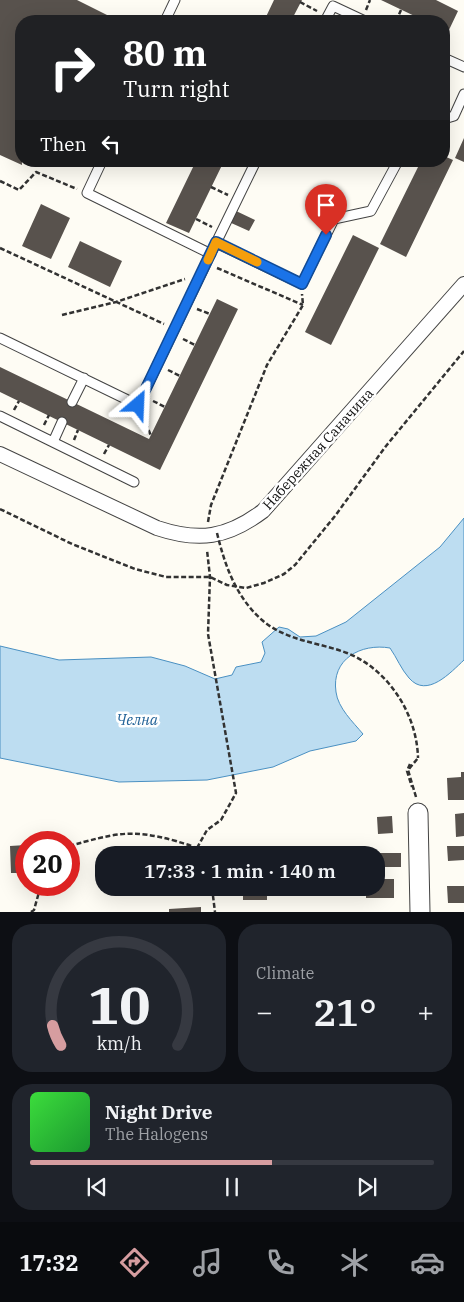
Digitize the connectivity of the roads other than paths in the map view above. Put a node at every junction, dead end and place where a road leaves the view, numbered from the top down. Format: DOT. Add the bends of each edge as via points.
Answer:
graph roads {
  1 [pos="175,0"];
  2 [pos="168,15"];
  3 [pos="328,15"];
  4 [pos="352,15"];
  5 [pos="450,61"];
  6 [pos="464,67"];
  7 [pos="464,94"];
  8 [pos="450,118"];
  9 [pos="99,167"];
  10 [pos="253,167"];
  11 [pos="395,167"];
  12 [pos="216,242"];
  13 [pos="209,259"];
  14 [pos="464,284"];
  15 [pos="0,338"];
  16 [pos="84,378"];
  17 [pos="72,402"];
  18 [pos="0,416"];
  19 [pos="62,422"];
  20 [pos="53,442"];
  21 [pos="0,454"];
  22 [pos="134,482"];
  23 [pos="418,813"];
  24 [pos="420,912"];
  1 -- 2 [label="lane"];
  3 -- 4 [label="lane" via="333,6"];
  5 -- 6 [label="lane"];
  7 -- 8 [label="lane" via="454,116"];
  9 -- 13 [label="lane" via="87,193"];
  10 -- 12 [label="lane"];
  11 -- 12 [label="lane" via="371,212 334,219 302,284"];
  12 -- 13 [label="lane"];
  13 -- 16 [label="lane" via="138,405"];
  14 -- 21 [label="street, Набережная Саначина" via="263,511 229,532 181,536 157,528"];
  15 -- 16 [label="lane"];
  16 -- 17 [label="lane"];
  18 -- 20 [label="lane"];
  19 -- 20 [label="lane"];
  20 -- 22 [label="lane"];
  23 -- 24 [label="street"];
}
